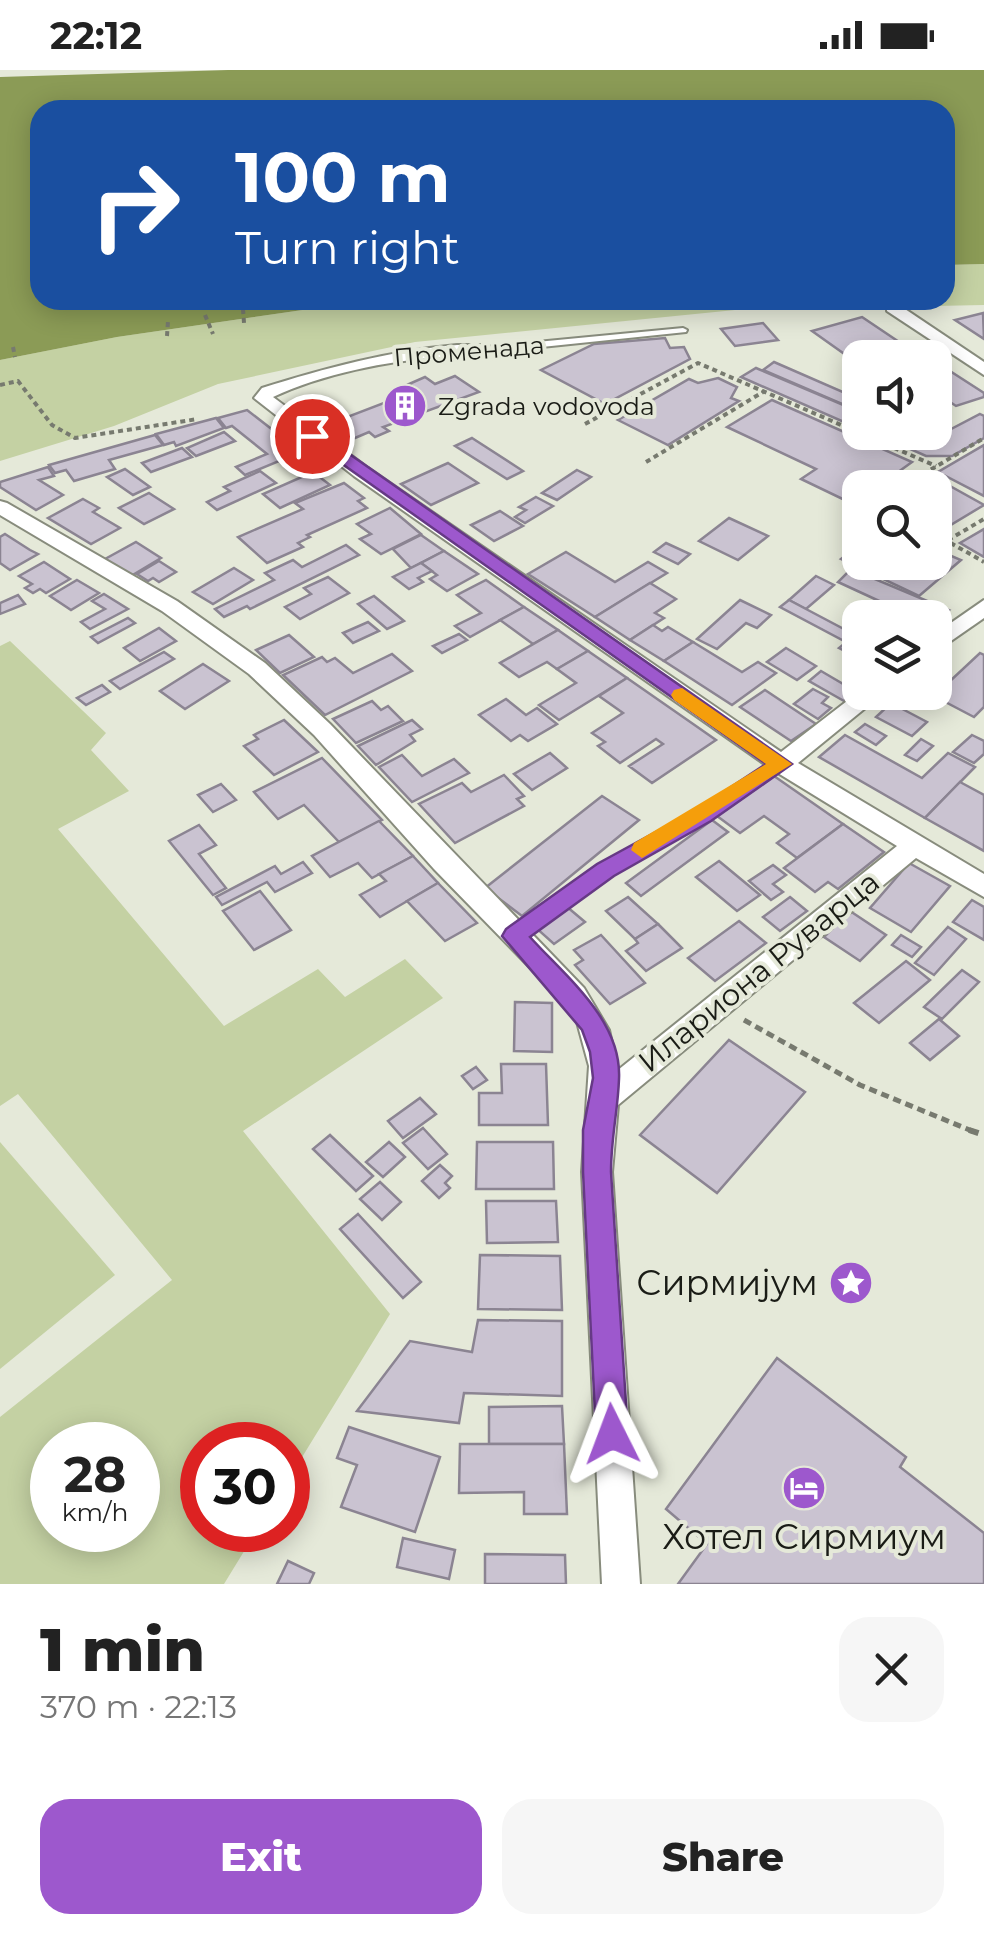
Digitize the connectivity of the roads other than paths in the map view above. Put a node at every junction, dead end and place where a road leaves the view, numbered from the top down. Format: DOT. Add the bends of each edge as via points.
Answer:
graph roads {
  1 [pos="896,310"];
  2 [pos="683,330"];
  3 [pos="485,350"];
  4 [pos="984,370"];
  5 [pos="0,508"];
  6 [pos="984,607"];
  7 [pos="952,632"];
  8 [pos="851,710"];
  9 [pos="782,764"];
  10 [pos="914,847"];
  11 [pos="984,887"];
  12 [pos="514,936"];
  13 [pos="605,1098"];
  14 [pos="621,1584"];
  1 -- 4 [label="street"];
  2 -- 3 [label="lane, Променада"];
  3 -- 9 [label="street, Променада" via="426,351 354,365 268,392 264,400"];
  5 -- 12 [label="street" via="222,641 302,710"];
  6 -- 7 [label="street"];
  8 -- 9 [label="street"];
  9 -- 10 [label="street"];
  9 -- 12 [label="lane" via="605,870"];
  10 -- 11 [label="street"];
  10 -- 13 [label="street, Илариона Руварца"];
  12 -- 13 [label="street" via="593,1024 603,1052"];
  13 -- 14 [label="street" via="597,1172"];
}
